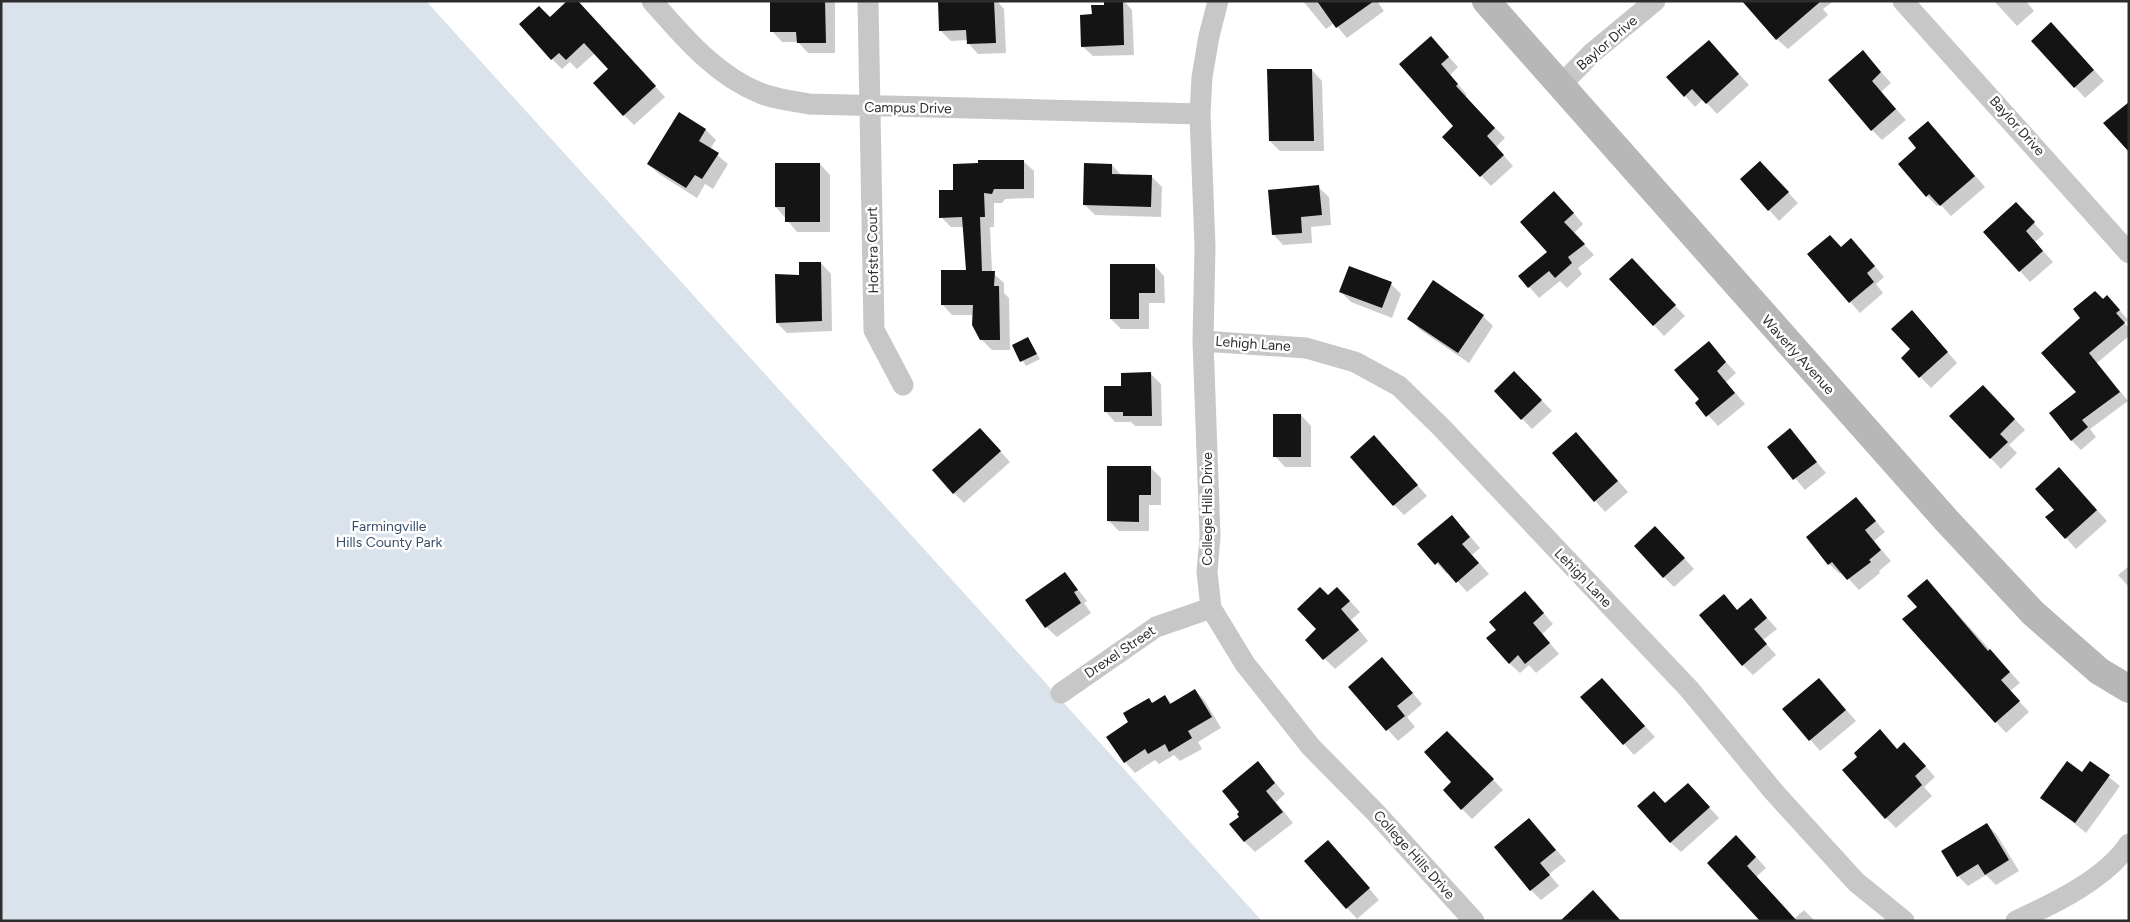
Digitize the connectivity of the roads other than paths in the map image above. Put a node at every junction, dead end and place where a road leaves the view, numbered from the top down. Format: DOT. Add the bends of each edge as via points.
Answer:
graph roads {
  1 [pos="652,1"];
  2 [pos="868,1"];
  3 [pos="1218,1"];
  4 [pos="1486,1"];
  5 [pos="1655,1"];
  6 [pos="1903,1"];
  7 [pos="1560,86"];
  8 [pos="872,107"];
  9 [pos="1200,114"];
  10 [pos="2129,253"];
  11 [pos="1203,341"];
  12 [pos="903,385"];
  13 [pos="1211,608"];
  14 [pos="2129,689"];
  15 [pos="1061,693"];
  16 [pos="2129,844"];
  17 [pos="1474,921"];
  18 [pos="1904,921"];
  19 [pos="2016,921"];
  1 -- 8 [label="street, Campus Drive" via="689,43 728,76 761,94 809,104"];
  2 -- 8 [label="street, Hofstra Court"];
  3 -- 9 [label="street, College Hills Drive" via="1202,77"];
  4 -- 7 [label="street, Waverly Avenue"];
  5 -- 7 [label="street, Baylor Drive" via="1592,53"];
  6 -- 10 [label="street, Baylor Drive"];
  7 -- 14 [label="street, Waverly Avenue" via="2026,606 2099,671"];
  8 -- 9 [label="street, Campus Drive"];
  8 -- 12 [label="street, Hofstra Court" via="874,330"];
  9 -- 11 [label="street, College Hills Drive" via="1205,246"];
  11 -- 13 [label="street, College Hills Drive" via="1210,536 1207,572"];
  11 -- 18 [label="street, Lehigh Lane" via="1306,348 1355,362 1399,386 1689,689 1774,792 1856,882"];
  13 -- 15 [label="street, Drexel Street" via="1156,627"];
  13 -- 17 [label="street, College Hills Drive" via="1245,664 1311,747"];
  16 -- 19 [label="street" via="2121,856 2066,898"];
}
